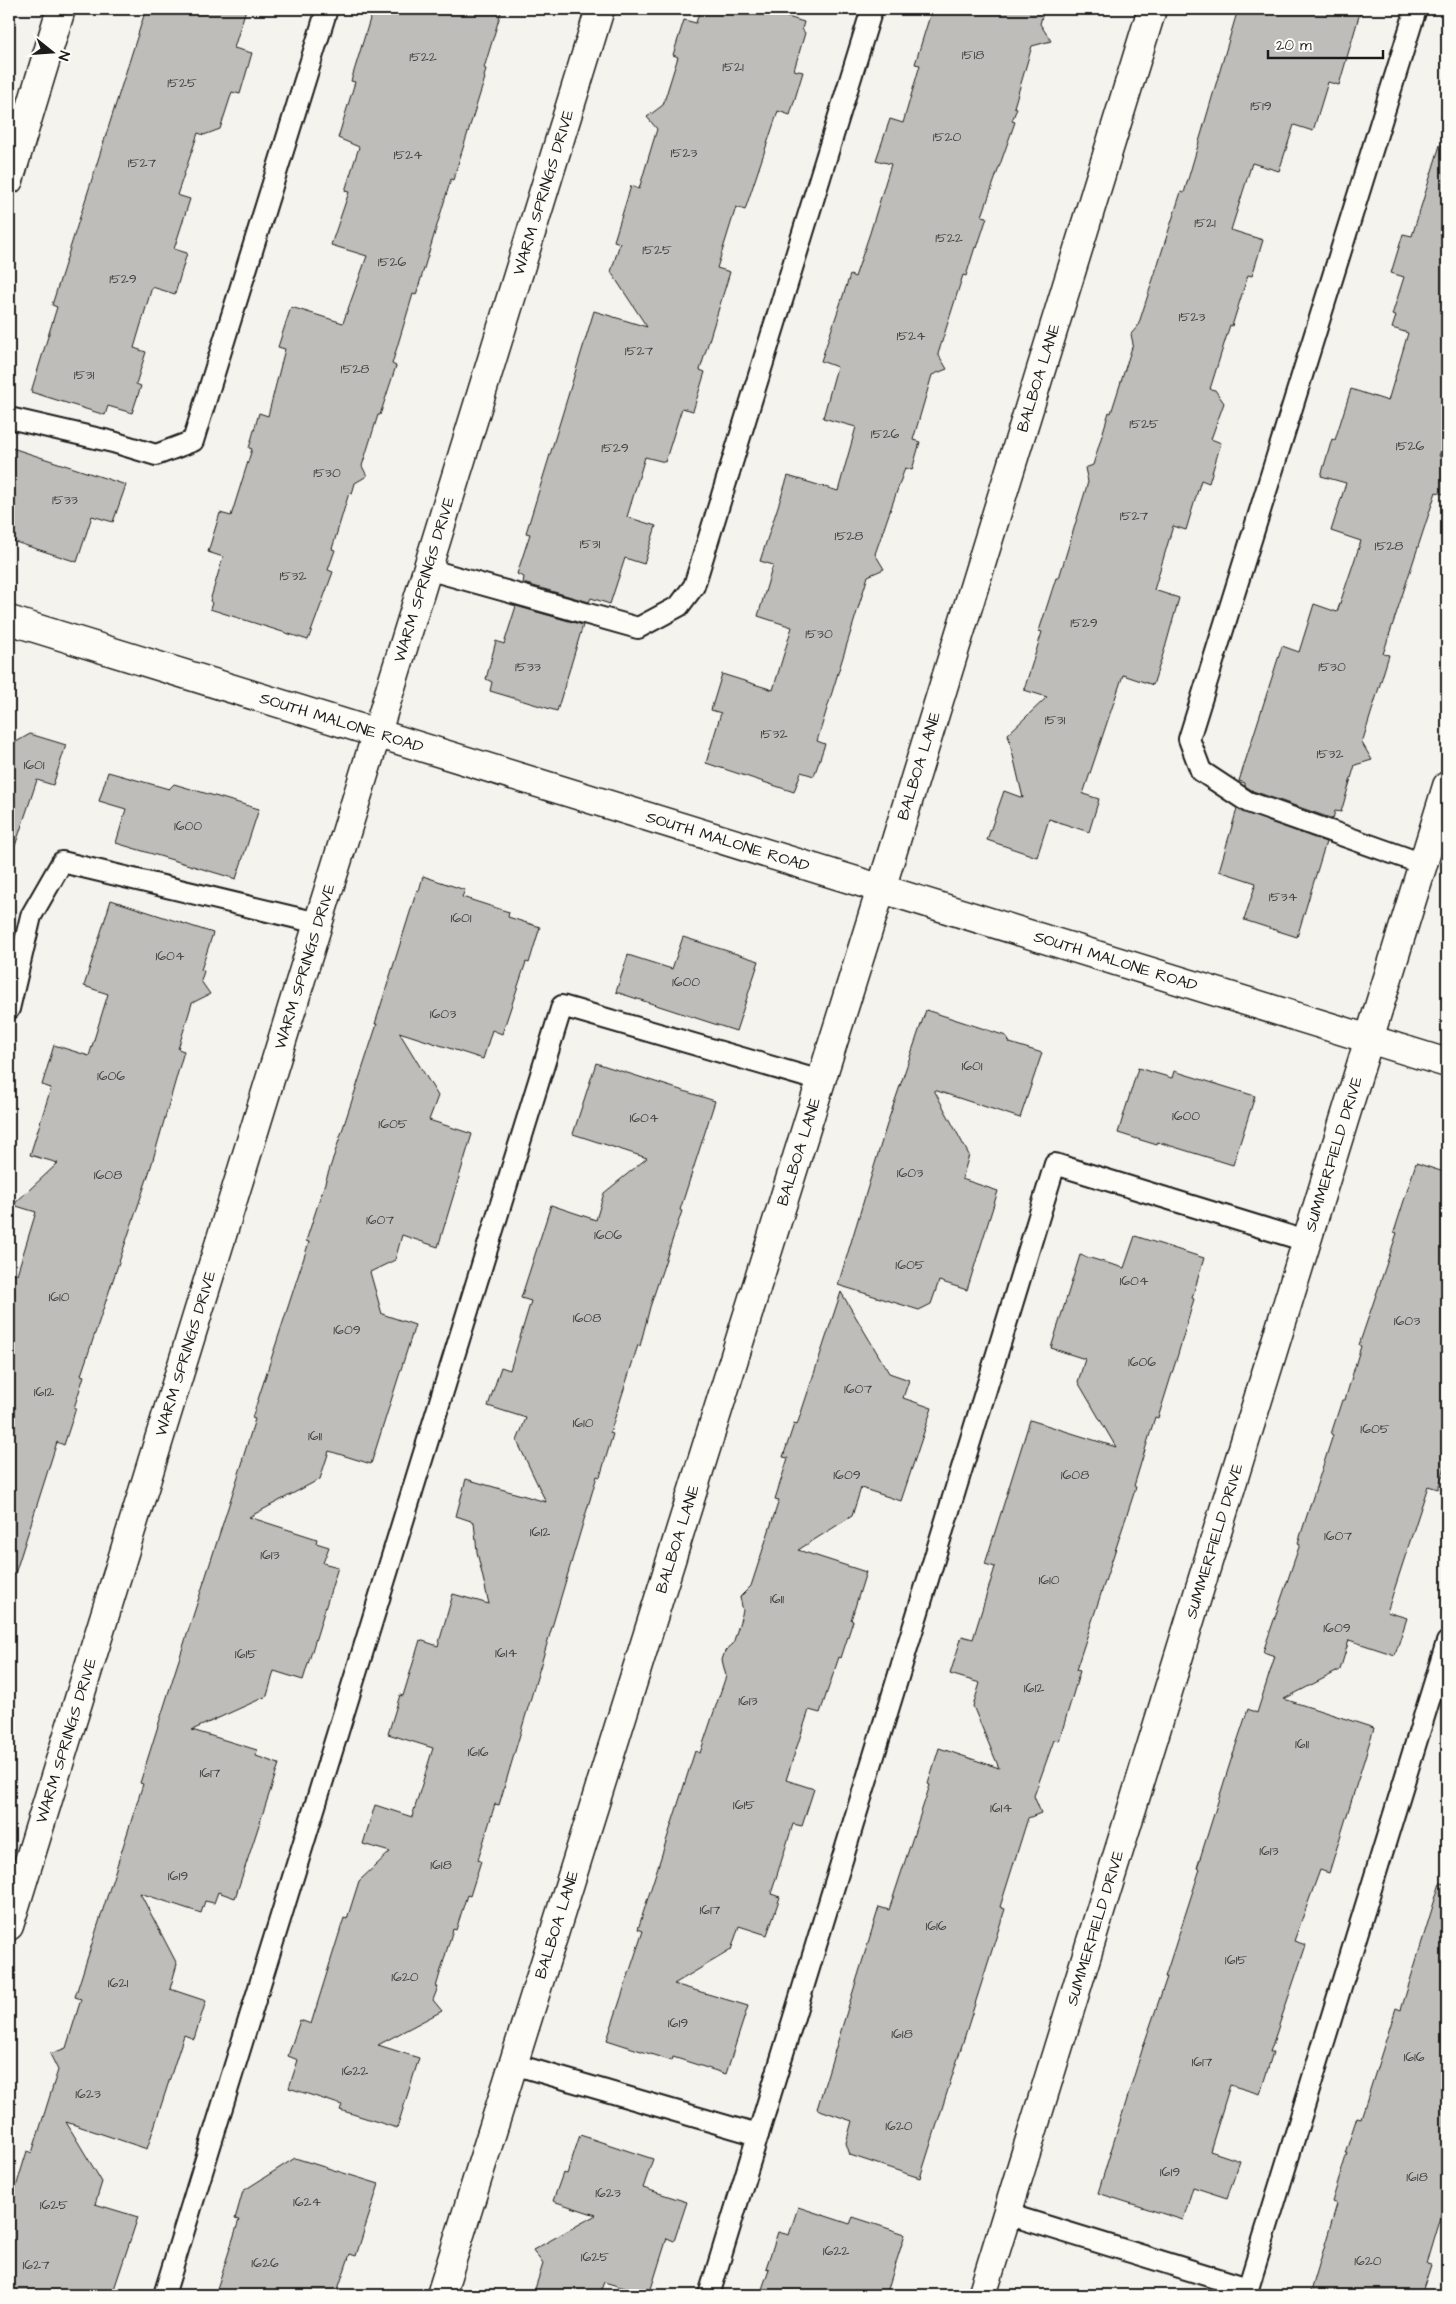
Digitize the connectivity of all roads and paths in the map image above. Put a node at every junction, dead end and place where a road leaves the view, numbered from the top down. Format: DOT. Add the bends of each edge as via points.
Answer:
graph roads {
  1 [pos="61,9"];
  2 [pos="327,9"];
  3 [pos="600,9"];
  4 [pos="872,9"];
  5 [pos="1152,9"];
  6 [pos="1416,9"];
  7 [pos="9,180"];
  8 [pos="9,418"];
  9 [pos="427,569"];
  10 [pos="9,620"];
  11 [pos="376,733"];
  12 [pos="1447,786"];
  13 [pos="1423,864"];
  14 [pos="881,888"];
  15 [pos="318,923"];
  16 [pos="9,1009"];
  17 [pos="1368,1039"];
  18 [pos="1447,1063"];
  19 [pos="821,1081"];
  20 [pos="1306,1241"];
  21 [pos="1447,1642"];
  22 [pos="9,1926"];
  23 [pos="513,2064"];
  24 [pos="758,2135"];
  25 [pos="1007,2214"];
  26 [pos="1247,2292"];
  27 [pos="164,2295"];
  28 [pos="440,2295"];
  29 [pos="709,2295"];
  30 [pos="982,2295"];
  1 -- 7 [label="street"];
  2 -- 8 [label="lane" via="194,440 156,455"];
  3 -- 9 [label="street, WARM SPRINGS DRIVE"];
  4 -- 9 [label="lane" via="694,586 679,606 638,628"];
  5 -- 14 [label="street, BALBOA LANE"];
  6 -- 13 [label="lane" via="1189,739 1201,771 1248,802"];
  9 -- 11 [label="street, WARM SPRINGS DRIVE"];
  10 -- 11 [label="street, SOUTH MALONE ROAD"];
  11 -- 14 [label="street, SOUTH MALONE ROAD"];
  11 -- 15 [label="street, WARM SPRINGS DRIVE"];
  12 -- 13 [label="street, SUMMERFIELD DRIVE"];
  13 -- 17 [label="street, SUMMERFIELD DRIVE"];
  14 -- 17 [label="street, SOUTH MALONE ROAD"];
  14 -- 19 [label="street, BALBOA LANE"];
  15 -- 16 [label="lane" via="62,862 31,916"];
  15 -- 22 [label="street, WARM SPRINGS DRIVE"];
  17 -- 18 [label="street, SOUTH MALONE ROAD"];
  17 -- 20 [label="street, SUMMERFIELD DRIVE"];
  19 -- 23 [label="street, BALBOA LANE"];
  19 -- 27 [label="lane" via="562,1006"];
  20 -- 24 [label="lane" via="1055,1164"];
  20 -- 25 [label="street, SUMMERFIELD DRIVE"];
  21 -- 26 [label="lane"];
  23 -- 24 [label="lane"];
  23 -- 28 [label="street, BALBOA LANE"];
  24 -- 29 [label="lane"];
  25 -- 26 [label="lane"];
  25 -- 30 [label="street, SUMMERFIELD DRIVE"];
}
